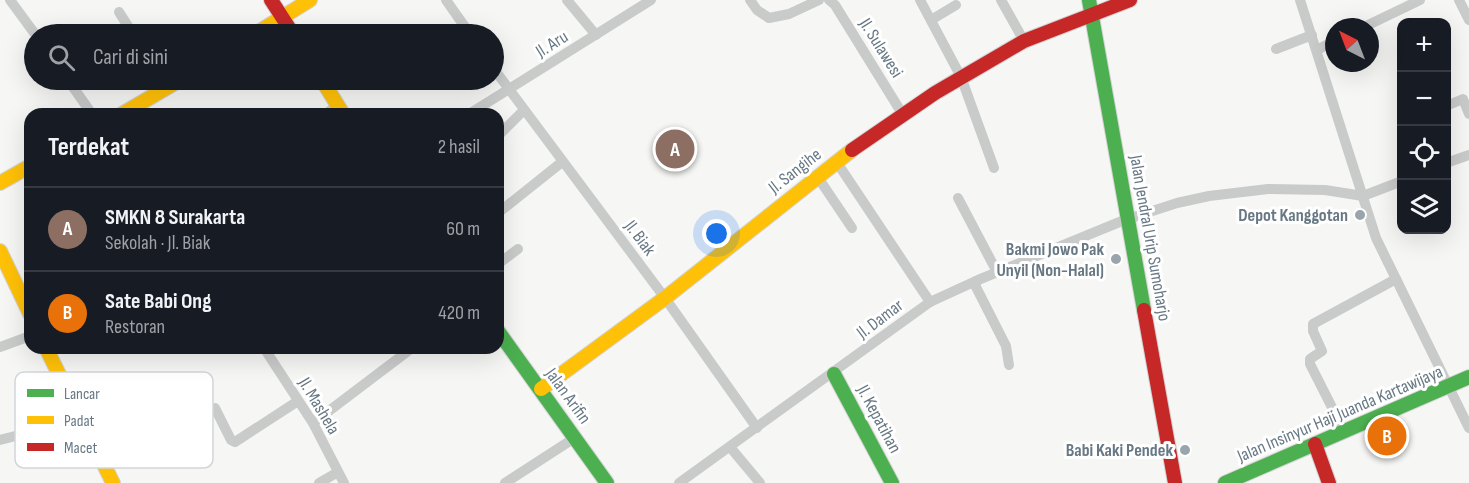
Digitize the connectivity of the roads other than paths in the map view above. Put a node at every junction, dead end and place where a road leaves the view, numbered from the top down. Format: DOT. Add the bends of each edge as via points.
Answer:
graph roads {
  1 [pos="10,0"];
  2 [pos="271,0"];
  3 [pos="310,0"];
  4 [pos="446,0"];
  5 [pos="567,0"];
  6 [pos="651,0"];
  7 [pos="750,0"];
  8 [pos="819,0"];
  9 [pos="829,0"];
  10 [pos="920,0"];
  11 [pos="1001,0"];
  12 [pos="1089,0"];
  13 [pos="1130,0"];
  14 [pos="1300,0"];
  15 [pos="1420,0"];
  16 [pos="1459,0"];
  17 [pos="0,5"];
  18 [pos="956,5"];
  19 [pos="119,12"];
  20 [pos="1092,16"];
  21 [pos="283,18"];
  22 [pos="931,20"];
  23 [pos="1379,20"];
  24 [pos="1469,20"];
  25 [pos="28,24"];
  26 [pos="127,24"];
  27 [pos="272,24"];
  28 [pos="287,24"];
  29 [pos="463,24"];
  30 [pos="596,35"];
  31 [pos="1312,35"];
  32 [pos="1024,41"];
  33 [pos="1325,46"];
  34 [pos="1276,49"];
  35 [pos="1317,50"];
  36 [pos="961,77"];
  37 [pos="504,85"];
  38 [pos="75,90"];
  39 [pos="154,90"];
  40 [pos="328,90"];
  41 [pos="508,91"];
  42 [pos="1451,104"];
  43 [pos="88,108"];
  44 [pos="130,108"];
  45 [pos="339,108"];
  46 [pos="480,108"];
  47 [pos="523,111"];
  48 [pos="1469,114"];
  49 [pos="903,115"];
  50 [pos="504,130"];
  51 [pos="1469,154"];
  52 [pos="836,161"];
  53 [pos="1451,161"];
  54 [pos="562,162"];
  55 [pos="994,168"];
  56 [pos="24,169"];
  57 [pos="817,176"];
  58 [pos="0,183"];
  59 [pos="1397,183"];
  60 [pos="1363,196"];
  61 [pos="958,198"];
  62 [pos="504,208"];
  63 [pos="1125,220"];
  64 [pos="852,228"];
  65 [pos="518,249"];
  66 [pos="0,251"];
  67 [pos="504,260"];
  68 [pos="997,272"];
  69 [pos="1396,279"];
  70 [pos="976,281"];
  71 [pos="665,298"];
  72 [pos="24,301"];
  73 [pos="930,302"];
  74 [pos="24,338"];
  75 [pos="504,339"];
  76 [pos="0,347"];
  77 [pos="49,354"];
  78 [pos="268,354"];
  79 [pos="404,354"];
  80 [pos="1009,365"];
  81 [pos="59,372"];
  82 [pos="834,374"];
  83 [pos="1469,377"];
  84 [pos="1448,386"];
  85 [pos="541,389"];
  86 [pos="298,402"];
  87 [pos="215,408"];
  88 [pos="313,423"];
  89 [pos="1469,428"];
  90 [pos="757,429"];
  91 [pos="1344,431"];
  92 [pos="15,436"];
  93 [pos="576,437"];
  94 [pos="0,440"];
  95 [pos="1315,444"];
  96 [pos="730,447"];
  97 [pos="106,468"];
  98 [pos="338,472"];
  99 [pos="681,482"];
  100 [pos="113,483"];
  101 [pos="319,483"];
  102 [pos="344,483"];
  103 [pos="505,483"];
  104 [pos="607,483"];
  105 [pos="760,483"];
  106 [pos="892,483"];
  107 [pos="1175,483"];
  108 [pos="1225,483"];
  109 [pos="1329,483"];
  1 -- 17 [label="street"];
  1 -- 25 [label="street"];
  2 -- 21 [label="main road"];
  3 -- 21 [label="main road"];
  4 -- 29 [label="street"];
  5 -- 30 [label="street"];
  6 -- 30 [label="street, Jl. Aru"];
  7 -- 8 [label="street" via="769,18 789,14"];
  9 -- 49 [label="street, Jl. Sulawesi"];
  10 -- 22 [label="street"];
  11 -- 32 [label="street"];
  12 -- 20 [label="main road, Jalan Jendral Urip Sumoharjo"];
  13 -- 20 [label="main road, Jl. Sangihe"];
  14 -- 31 [label="street"];
  15 -- 23 [label="street"];
  16 -- 24 [label="street"];
  18 -- 22 [label="street"];
  19 -- 26 [label="street"];
  20 -- 32 [label="main road, Jl. Sangihe"];
  20 -- 63 [label="main road, Jalan Jendral Urip Sumoharjo"];
  21 -- 27 [label="main road"];
  21 -- 28 [label="main road"];
  22 -- 36 [label="street"];
  30 -- 41 [label="street, Jl. Aru"];
  31 -- 34 [label="street"];
  31 -- 35 [label="street"];
  32 -- 36 [label="main road, Jl. Sangihe"];
  33 -- 35 [label="street"];
  35 -- 60 [label="street"];
  36 -- 49 [label="main road, Jl. Sangihe"];
  36 -- 55 [label="street"];
  37 -- 41 [label="street, Jl. Biak"];
  38 -- 43 [label="street"];
  39 -- 44 [label="main road"];
  40 -- 45 [label="main road"];
  41 -- 46 [label="street, Jl. Aru"];
  41 -- 47 [label="street, Jl. Biak"];
  42 -- 48 [label="street" via="1463,99"];
  47 -- 50 [label="street"];
  47 -- 54 [label="street, Jl. Biak"];
  49 -- 52 [label="main road, Jl. Sangihe"];
  51 -- 53 [label="street"];
  52 -- 57 [label="main road, Jl. Sangihe"];
  52 -- 73 [label="street"];
  54 -- 62 [label="street"];
  54 -- 71 [label="street, Jl. Biak"];
  56 -- 58 [label="main road"];
  57 -- 64 [label="street"];
  57 -- 71 [label="main road, Jl. Sangihe"];
  59 -- 60 [label="street"];
  60 -- 63 [label="street, Jl. Damar" via="1324,190 1268,189 1209,196"];
  60 -- 69 [label="street" via="1376,238"];
  61 -- 68 [label="street"];
  63 -- 68 [label="street, Jl. Damar"];
  63 -- 107 [label="main road, Jalan Jendral Urip Sumoharjo"];
  65 -- 67 [label="street"];
  66 -- 72 [label="main road"];
  68 -- 70 [label="street, Jl. Damar"];
  69 -- 84 [label="street"];
  69 -- 91 [label="street" via="1313,324 1322,351 1311,358 1311,364"];
  70 -- 73 [label="street, Jl. Damar"];
  70 -- 80 [label="street" via="1006,348"];
  71 -- 85 [label="main road, Jl. Sangihe"];
  71 -- 90 [label="street, Jl. Biak"];
  73 -- 82 [label="street, Jl. Damar"];
  74 -- 76 [label="street"];
  75 -- 85 [label="main road, Jalan Arifin"];
  77 -- 81 [label="main road"];
  78 -- 86 [label="street, Jl. Mashela"];
  79 -- 88 [label="street"];
  82 -- 90 [label="street, Jl. Damar"];
  82 -- 106 [label="main road, Jl. Kepatihan"];
  83 -- 84 [label="main road, Jalan Insinyur Haji Juanda Kartawijaya"];
  84 -- 89 [label="street"];
  84 -- 91 [label="main road, Jalan Insinyur Haji Juanda Kartawijaya"];
  85 -- 93 [label="main road, Jalan Arifin"];
  86 -- 87 [label="street" via="235,442"];
  86 -- 88 [label="street, Jl. Mashela"];
  88 -- 98 [label="street, Jl. Mashela"];
  90 -- 96 [label="street, Jl. Damar"];
  91 -- 95 [label="main road, Jalan Insinyur Haji Juanda Kartawijaya"];
  92 -- 94 [label="street"];
  93 -- 103 [label="street"];
  93 -- 104 [label="main road, Jalan Arifin"];
  95 -- 108 [label="main road, Jalan Insinyur Haji Juanda Kartawijaya"];
  95 -- 109 [label="main road"];
  96 -- 99 [label="street, Jl. Damar"];
  96 -- 105 [label="street"];
  97 -- 100 [label="main road"];
  98 -- 101 [label="street"];
  98 -- 102 [label="street, Jl. Mashela"];
}
